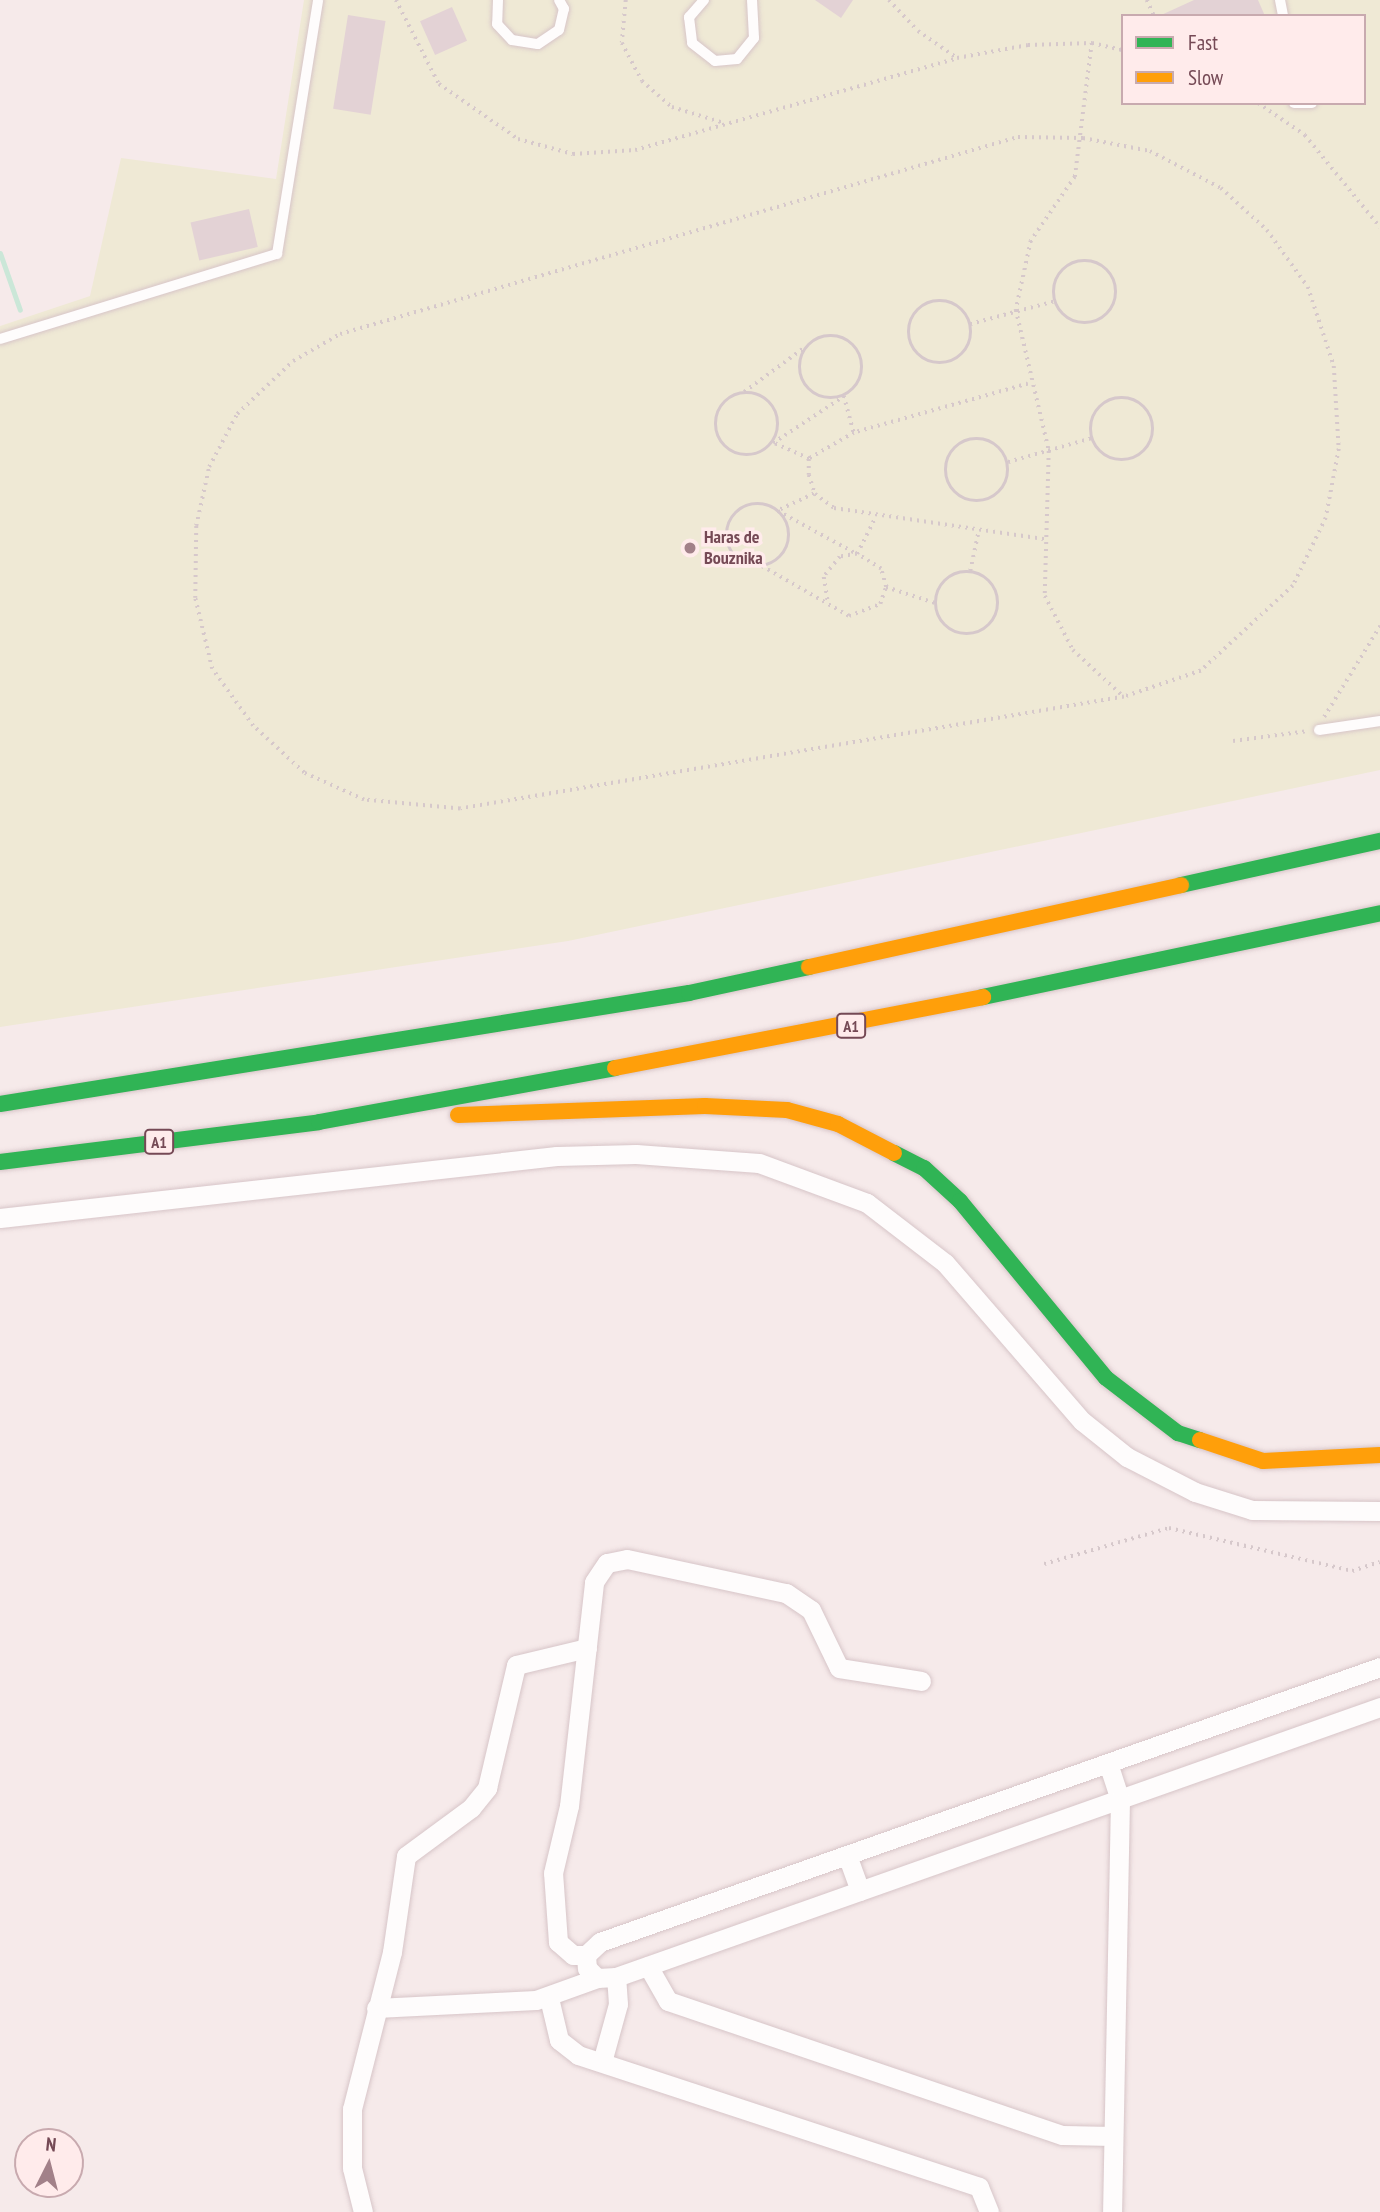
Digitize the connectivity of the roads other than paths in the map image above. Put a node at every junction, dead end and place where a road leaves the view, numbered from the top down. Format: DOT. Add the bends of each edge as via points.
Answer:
graph roads {
  1 [pos="318,0"];
  2 [pos="498,0"];
  3 [pos="559,0"];
  4 [pos="704,0"];
  5 [pos="752,0"];
  6 [pos="0,339"];
  7 [pos="1380,721"];
  8 [pos="1319,730"];
  9 [pos="1314,836"];
  10 [pos="1380,841"];
  11 [pos="1380,913"];
  12 [pos="1025,920"];
  13 [pos="0,1104"];
  14 [pos="319,1122"];
  15 [pos="0,1163"];
  16 [pos="0,1218"];
  17 [pos="1380,1455"];
  18 [pos="1380,1511"];
  19 [pos="587,1648"];
  20 [pos="1380,1667"];
  21 [pos="921,1681"];
  22 [pos="1380,1707"];
  23 [pos="1108,1763"];
  24 [pos="1120,1799"];
  25 [pos="847,1855"];
  26 [pos="860,1892"];
  27 [pos="586,1955"];
  28 [pos="648,1966"];
  29 [pos="606,1977"];
  30 [pos="549,1998"];
  31 [pos="376,2008"];
  32 [pos="602,2062"];
  33 [pos="1113,2136"];
  34 [pos="363,2212"];
  35 [pos="989,2212"];
  36 [pos="1112,2212"];
  1 -- 6 [label="lane" via="276,254"];
  2 -- 3 [label="lane" via="497,24 512,40 538,44 559,30 564,9"];
  4 -- 5 [label="lane" via="689,17 692,43 715,61 737,59 754,38"];
  7 -- 8 [label="lane"];
  9 -- 12 [label="highway"];
  10 -- 12 [label="highway"];
  11 -- 14 [label="highway, A1" via="839,1028"];
  12 -- 13 [label="highway" via="689,993"];
  14 -- 15 [label="highway, A1"];
  14 -- 17 [label="highway" via="705,1106 787,1110 838,1124 924,1168 960,1201 1106,1378 1178,1433 1263,1461"];
  16 -- 18 [label="street" via="557,1156 636,1154 759,1163 867,1203 944,1263 1082,1420 1127,1457 1195,1492 1252,1510"];
  19 -- 21 [label="street" via="597,1575 607,1563 627,1559 796,1597 811,1610 839,1668"];
  19 -- 27 [label="street" via="552,1885 558,1942 573,1955"];
  19 -- 31 [label="street" via="530,1658 512,1670 487,1788 471,1808 420,1840 406,1856 397,1928"];
  20 -- 23 [label="street"];
  22 -- 24 [label="street"];
  23 -- 24 [label="street"];
  23 -- 25 [label="street"];
  24 -- 26 [label="street"];
  24 -- 33 [label="street"];
  25 -- 26 [label="street"];
  25 -- 27 [label="street" via="600,1942"];
  26 -- 28 [label="street"];
  27 -- 29 [label="street"];
  28 -- 29 [label="street"];
  28 -- 33 [label="street" via="668,2001 1062,2136"];
  29 -- 30 [label="street"];
  29 -- 32 [label="street" via="618,2004"];
  30 -- 31 [label="street"];
  30 -- 32 [label="street" via="559,2040"];
  31 -- 34 [label="street" via="350,2129"];
  32 -- 35 [label="street" via="979,2187"];
  33 -- 36 [label="street"];
}
